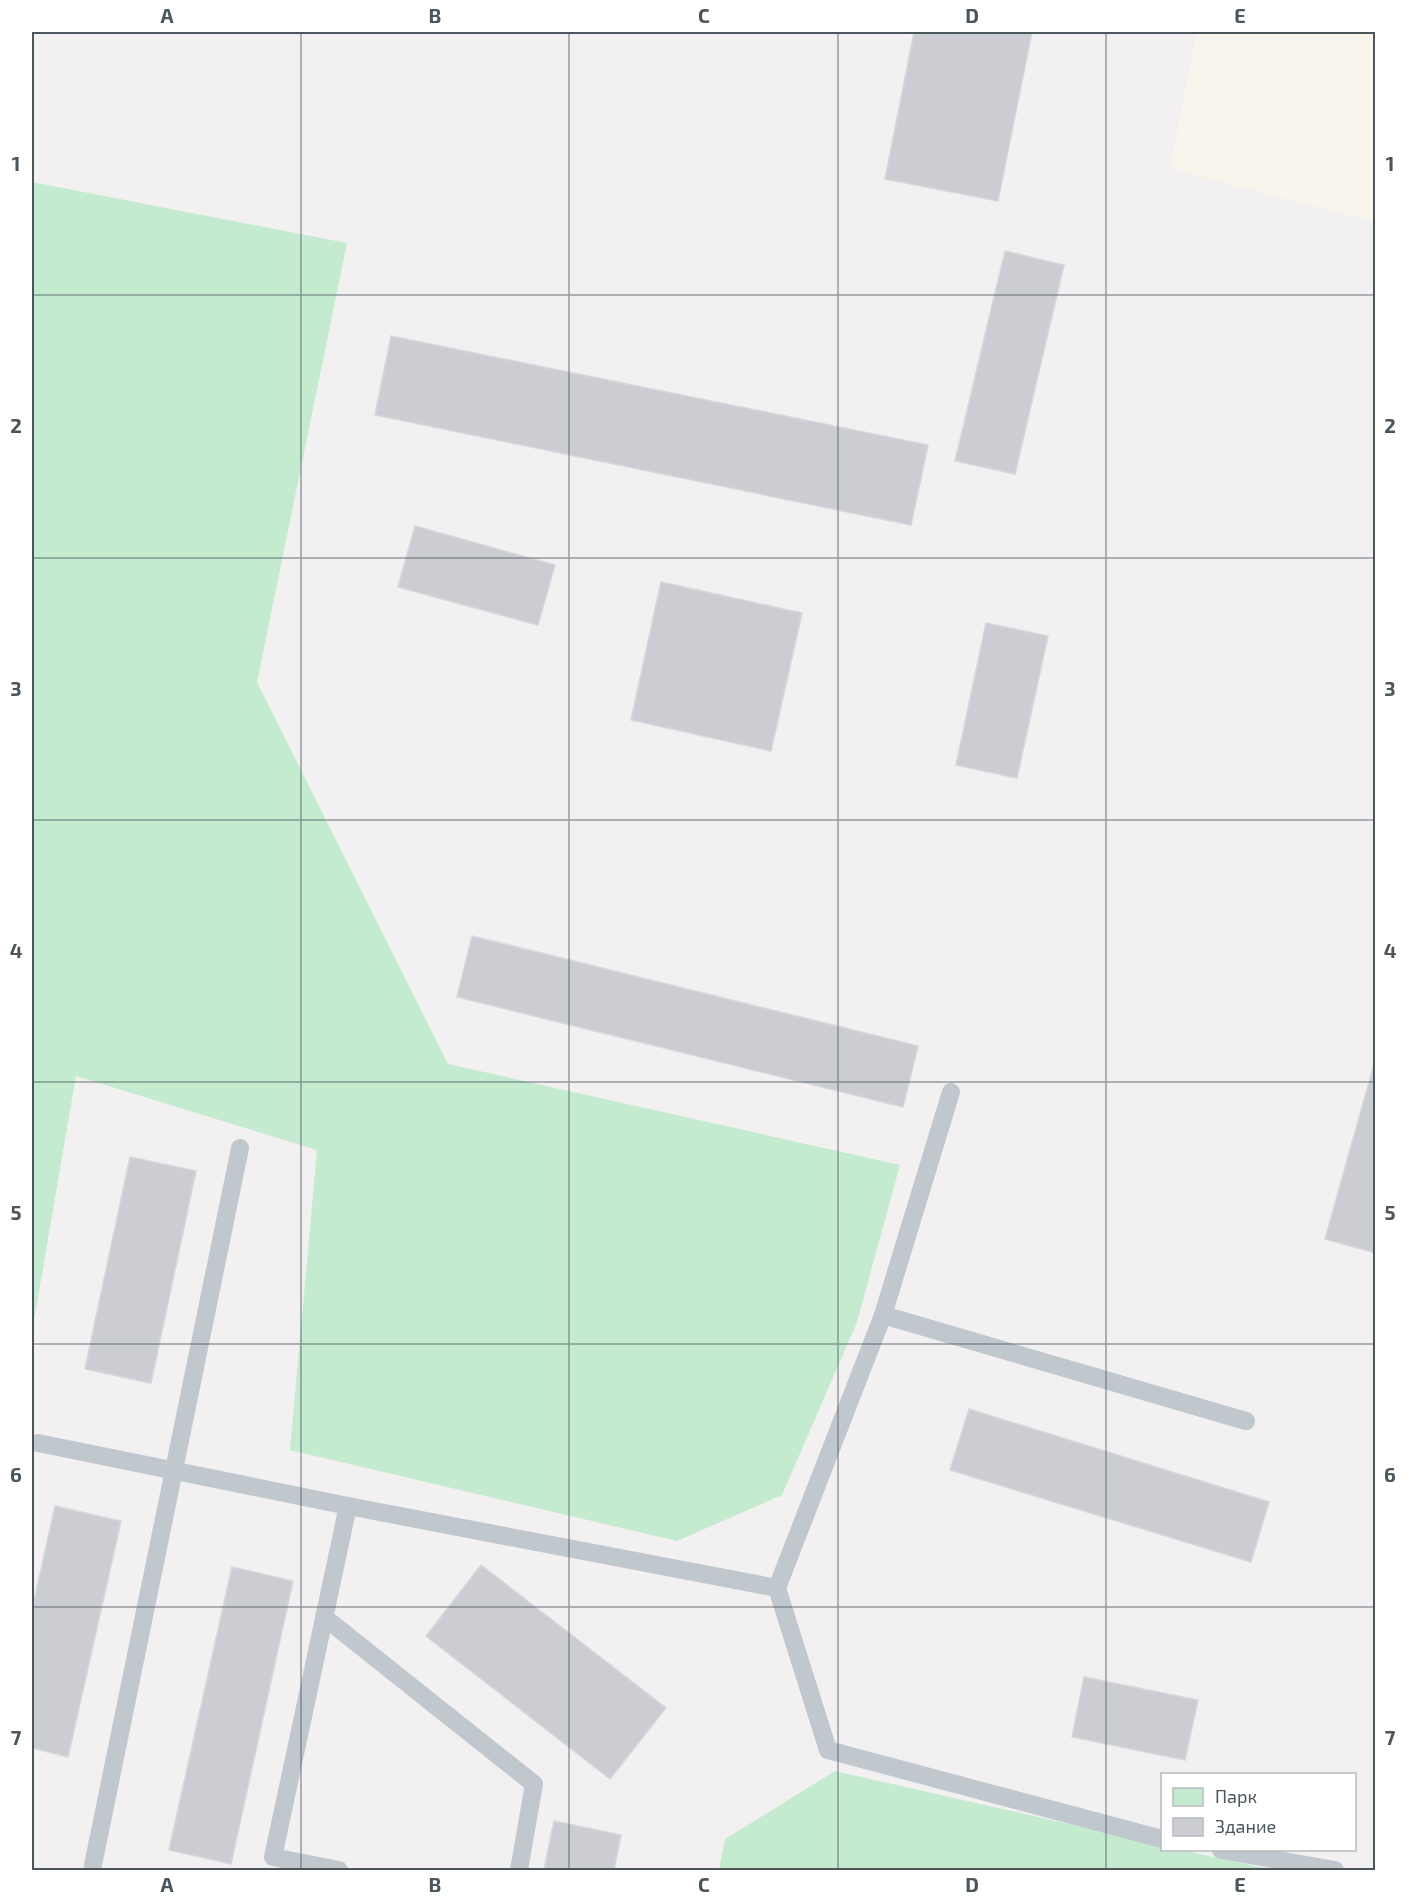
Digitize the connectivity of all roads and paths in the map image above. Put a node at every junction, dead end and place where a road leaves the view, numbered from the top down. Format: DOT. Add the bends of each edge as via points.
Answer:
graph roads {
  1 [pos="951,1092"];
  2 [pos="240,1148"];
  3 [pos="883,1315"];
  4 [pos="1246,1421"];
  5 [pos="38,1443"];
  6 [pos="172,1471"];
  7 [pos="348,1506"];
  8 [pos="777,1588"];
  9 [pos="324,1617"];
  10 [pos="1161,1839"];
  11 [pos="1227,1851"];
  12 [pos="93,1865"];
  13 [pos="339,1870"];
  14 [pos="519,1870"];
  15 [pos="1335,1870"];
  1 -- 3 [label="lane"];
  2 -- 6 [label="lane"];
  3 -- 4 [label="lane"];
  3 -- 8 [label="lane"];
  5 -- 6 [label="lane"];
  6 -- 7 [label="lane"];
  6 -- 12 [label="lane"];
  7 -- 8 [label="lane"];
  7 -- 9 [label="lane"];
  8 -- 10 [label="lane" via="828,1750"];
  9 -- 13 [label="lane" via="273,1857"];
  9 -- 14 [label="lane" via="534,1784"];
  11 -- 15 [label="lane"];
}
